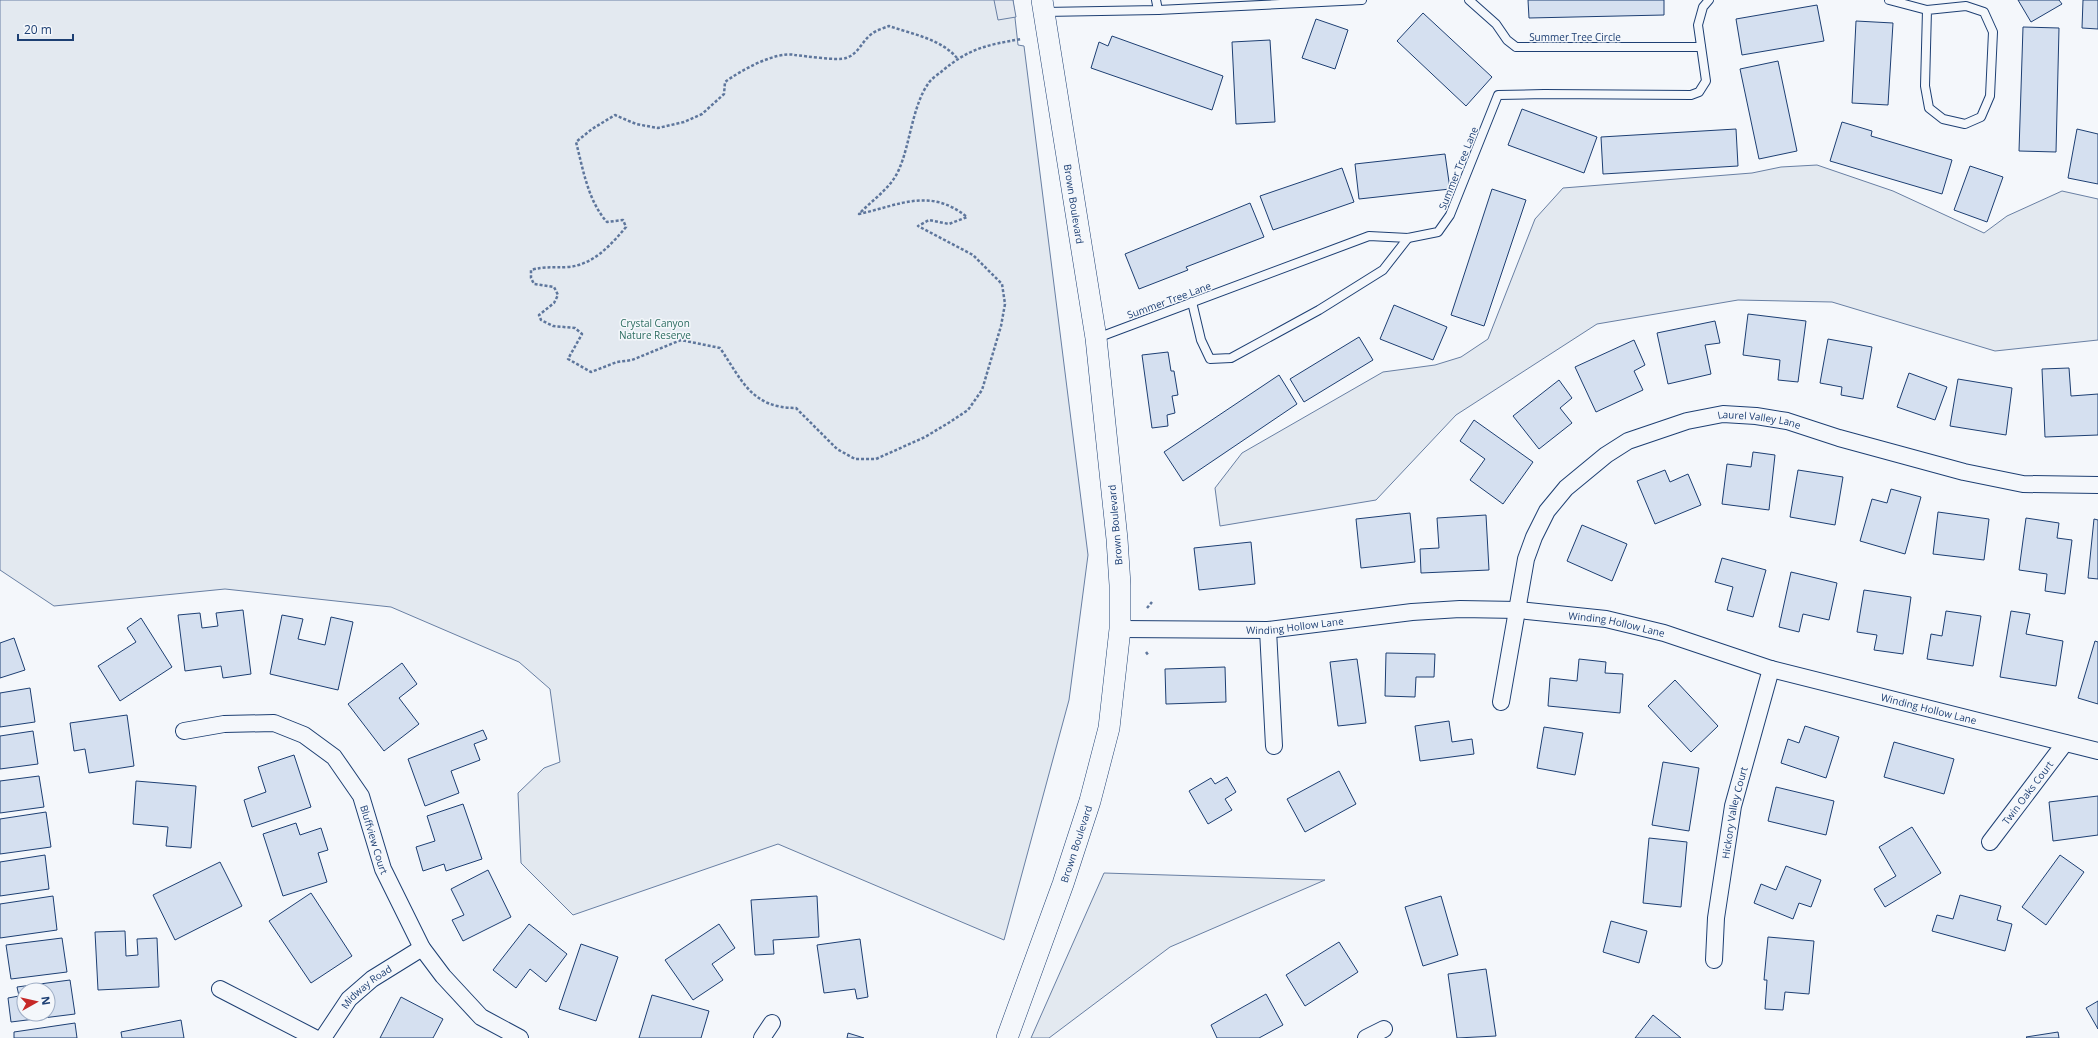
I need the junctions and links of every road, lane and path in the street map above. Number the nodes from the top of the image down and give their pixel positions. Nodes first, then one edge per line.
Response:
1 (1156, 0) edge
2 (1362, 0) edge
3 (1469, 0) edge
4 (1709, 0) edge
5 (1889, 0) edge
6 (1195, 3) edge
7 (1043, 6) edge
8 (1158, 10) junction
9 (1927, 10) junction
10 (1021, 39) dead end
11 (1701, 47) junction
12 (957, 58) junction
13 (1408, 238) junction
14 (1192, 302) junction
15 (1096, 338) junction
16 (2098, 485) edge
17 (1152, 602) dead end
18 (1147, 608) dead end
19 (1518, 610) junction
20 (1120, 629) junction
21 (1268, 630) junction
22 (1146, 652) dead end
23 (1149, 656) dead end
24 (1771, 668) junction
25 (1501, 702) dead end
26 (184, 731) dead end
27 (2065, 743) junction
28 (1274, 746) dead end
29 (2098, 752) edge
30 (1990, 842) dead end
31 (422, 948) junction
32 (1714, 960) dead end
33 (220, 989) dead end
34 (772, 1023) dead end
35 (1384, 1029) dead end
36 (315, 1038) edge
37 (323, 1038) edge
38 (520, 1038) edge
39 (762, 1038) edge
40 (1007, 1038) edge
41 (1366, 1038) edge

1 - 8 lane
2 - 6 lane
3 - 11 lane, Summer Tree Circle
4 - 11 lane, Summer Tree Lane
5 - 9 lane
6 - 8 lane
7 - 8 lane
7 - 15 street, Brown Boulevard
9 - 9 lane
10 - 12 path
11 - 13 lane, Summer Tree Lane
12 - 12 path
13 - 14 lane, Summer Tree Lane
13 - 14 lane
14 - 15 lane, Summer Tree Lane
15 - 20 street, Brown Boulevard
16 - 19 street, Laurel Valley Lane
17 - 18 path
19 - 21 street, Winding Hollow Lane
19 - 24 street, Winding Hollow Lane
19 - 25 street, Laurel Valley Lane
20 - 21 street, Winding Hollow Lane
20 - 40 street, Brown Boulevard
21 - 28 street
22 - 23 path
24 - 27 street, Winding Hollow Lane
24 - 32 street, Hickory Valley Court
26 - 31 street, Bluffview Court
27 - 29 street, Winding Hollow Lane
27 - 30 street, Twin Oaks Court
31 - 37 street, Midway Road
31 - 38 street, Bluffview Court
33 - 36 street
34 - 39 street
35 - 41 street

